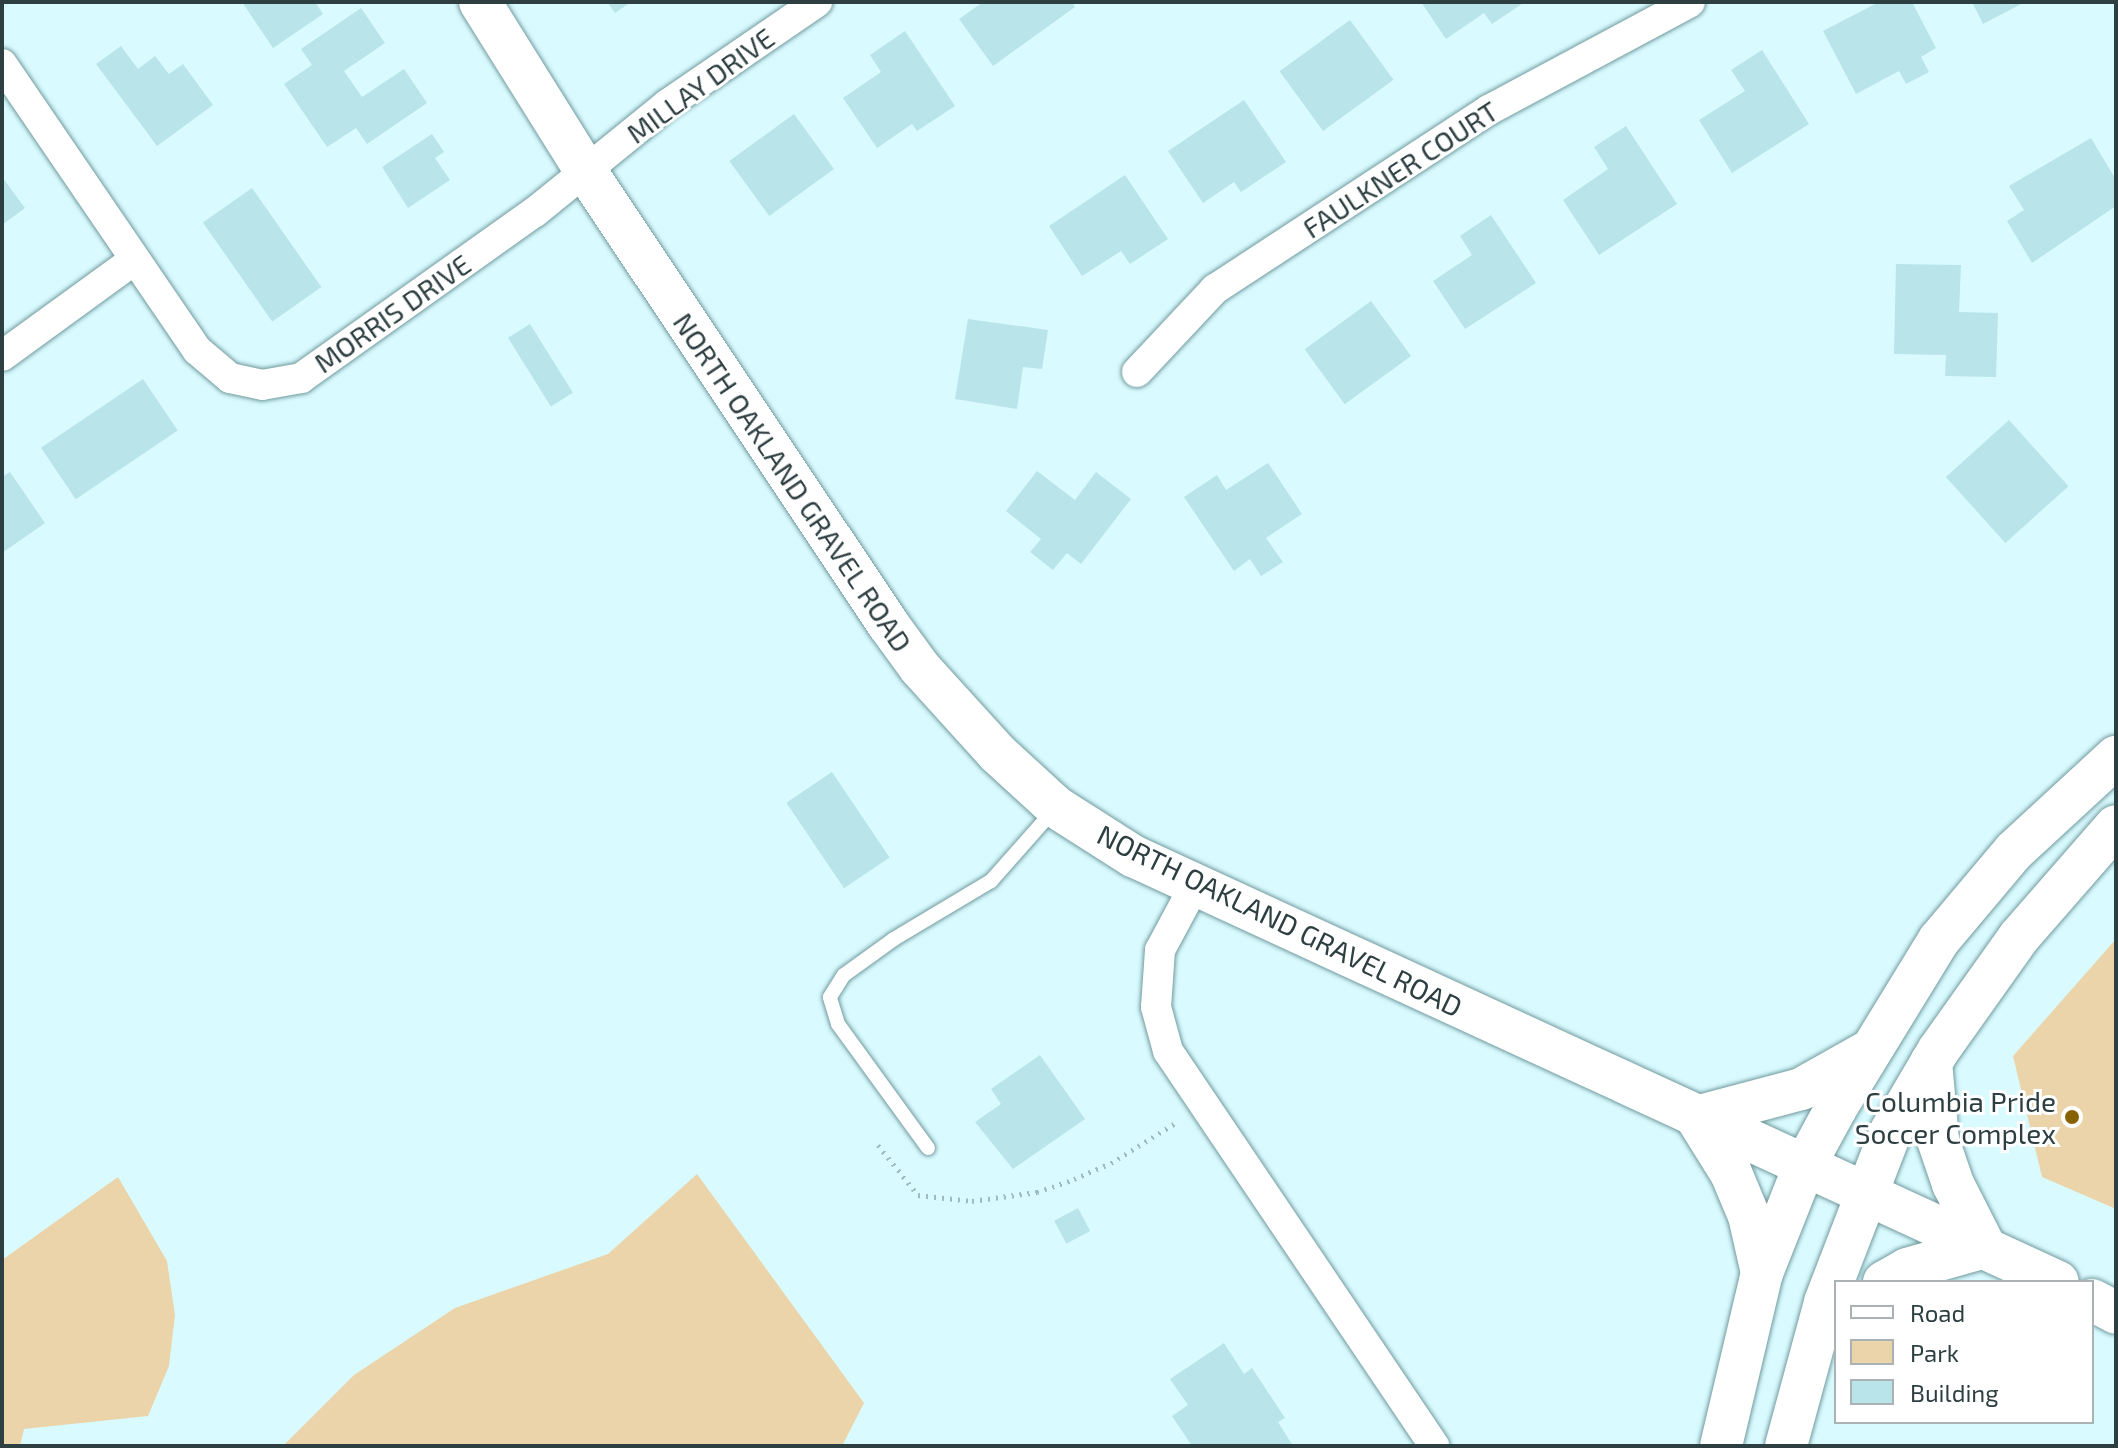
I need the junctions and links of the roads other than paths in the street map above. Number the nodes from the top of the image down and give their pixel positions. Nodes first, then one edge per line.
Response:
1 (480, 2) edge
2 (817, 2) edge
3 (1690, 2) edge
4 (2, 64) edge
5 (585, 170) junction
6 (134, 260) junction
7 (2, 356) edge
8 (1137, 372) dead end
9 (2116, 757) edge
10 (1056, 807) junction
11 (2116, 826) edge
12 (1196, 883) junction
13 (1873, 1048) junction
14 (1931, 1062) junction
15 (1696, 1117) junction
16 (928, 1148) dead end
17 (1804, 1167) junction
18 (1864, 1194) junction
19 (1985, 1247) junction
20 (1762, 1273) junction
21 (1839, 1280) edge
22 (1888, 1280) edge
23 (2054, 1280) edge
24 (1834, 1297) edge
25 (2094, 1301) edge
26 (2116, 1313) edge
27 (1826, 1325) edge
28 (1434, 1446) edge
29 (1721, 1446) edge
30 (1786, 1446) edge

1 - 5 main road, NORTH OAKLAND GRAVEL ROAD
2 - 5 street, MILLAY DRIVE
3 - 8 street, FAULKNER COURT
4 - 6 street, MORRIS DRIVE
5 - 6 street, MORRIS DRIVE
5 - 10 main road, NORTH OAKLAND GRAVEL ROAD
6 - 7 street
9 - 13 main road
10 - 12 main road, NORTH OAKLAND GRAVEL ROAD
10 - 16 lane
11 - 14 main road
12 - 15 main road, NORTH OAKLAND GRAVEL ROAD
12 - 28 street
13 - 15 main road
13 - 17 main road
14 - 18 main road
14 - 19 main road
15 - 17 main road, NORTH OAKLAND GRAVEL ROAD
15 - 20 main road
17 - 18 main road, NORTH OAKLAND GRAVEL ROAD
17 - 20 main road
18 - 19 main road, NORTH OAKLAND GRAVEL ROAD
18 - 21 main road
19 - 22 main road
19 - 23 main road, NORTH OAKLAND GRAVEL ROAD
20 - 29 main road
24 - 27 main road
25 - 26 main road
27 - 30 main road

